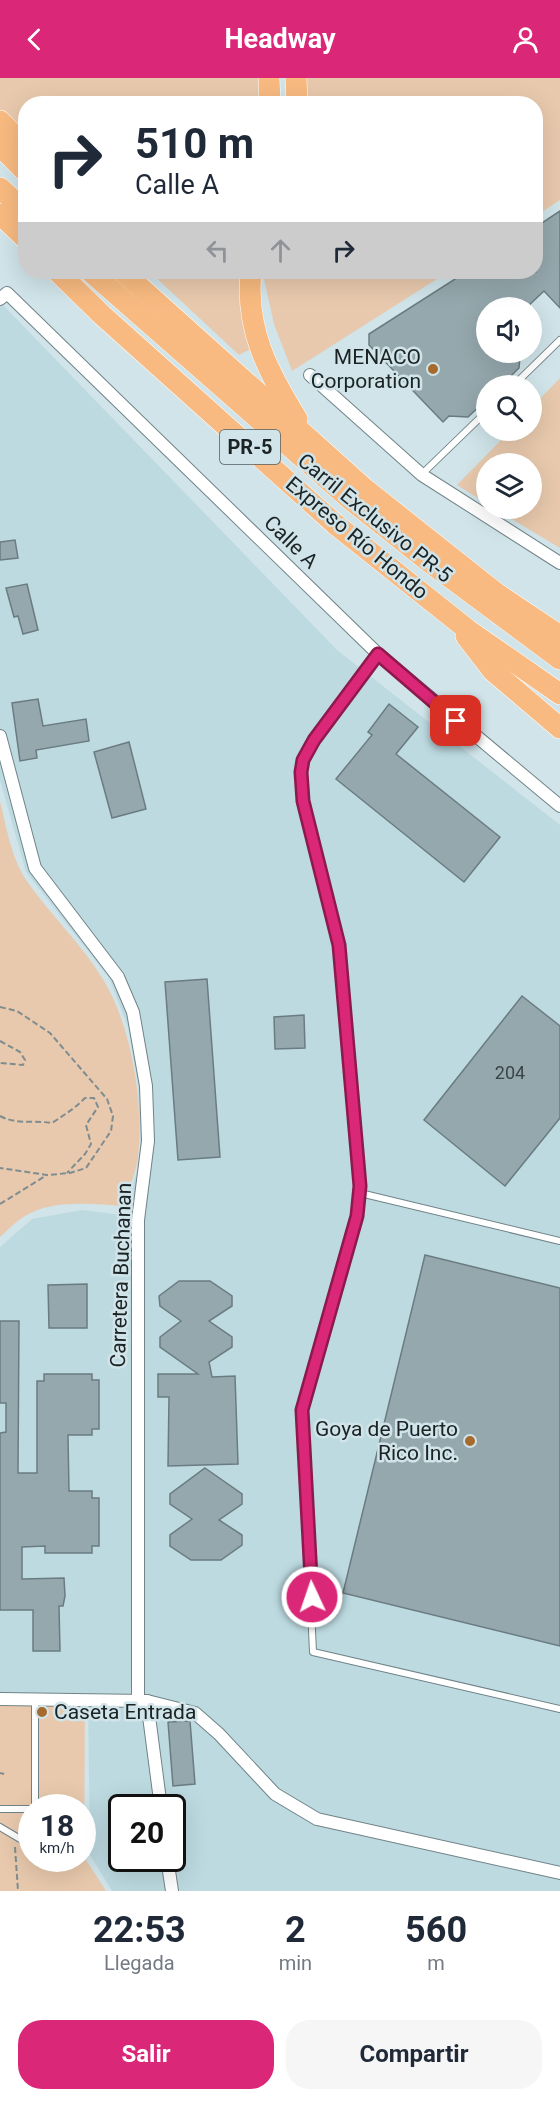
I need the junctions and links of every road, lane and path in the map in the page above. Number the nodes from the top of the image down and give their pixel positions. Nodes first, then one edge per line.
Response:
1 (269, 78) edge
2 (296, 78) edge
3 (270, 96) edge
4 (297, 96) edge
5 (0, 121) edge
6 (18, 139) edge
7 (0, 146) edge
8 (18, 164) edge
9 (0, 188) edge
10 (18, 205) edge
11 (0, 214) edge
12 (18, 231) edge
13 (0, 236) edge
14 (18, 246) edge
15 (65, 279) edge
16 (99, 279) edge
17 (131, 279) edge
18 (251, 279) edge
19 (3, 296) edge
20 (560, 340) edge
21 (310, 375) dead end
22 (524, 375) edge
23 (476, 422) edge
24 (310, 440) junction
25 (422, 475) junction
26 (560, 563) edge
27 (496, 593) junction
28 (449, 614) junction
29 (560, 620) edge
30 (560, 636) edge
31 (378, 654) junction
32 (560, 659) edge
33 (560, 694) edge
34 (560, 728) edge
35 (0, 736) edge
36 (560, 806) edge
37 (0, 1006) edge
38 (0, 1041) edge
39 (0, 1063) edge
40 (0, 1116) edge
41 (0, 1168) edge
42 (64, 1174) junction
43 (47, 1175) junction
44 (360, 1193) junction
45 (0, 1204) edge
46 (560, 1240) edge
47 (0, 1698) edge
48 (35, 1699) junction
49 (142, 1701) junction
50 (560, 1709) edge
51 (33, 1794) edge
52 (159, 1794) edge
53 (18, 1808) edge
54 (0, 1809) edge
55 (0, 1827) edge
56 (13, 1836) junction
57 (18, 1838) edge
58 (169, 1872) edge
59 (560, 1873) edge
60 (18, 1891) edge
61 (172, 1891) edge

1 - 3 highway
2 - 4 highway
5 - 6 highway
7 - 8 highway
9 - 10 highway
11 - 12 highway
13 - 14 highway
15 - 28 highway, Expreso Río Hondo / PR-5
16 - 32 highway, Carril Exclusivo PR-5
17 - 24 highway, Expreso Río Hondo / PR-5
18 - 24 highway
19 - 31 street, Calle A
20 - 22 lane
21 - 25 street
23 - 25 lane
24 - 27 highway, Expreso Río Hondo / PR-5
25 - 26 street
27 - 29 highway
27 - 30 highway, Expreso Río Hondo / PR-5
28 - 33 highway, Expreso Río Hondo / PR-5
28 - 34 highway
31 - 36 street, Calle A
31 - 44 lane
35 - 49 street, Carretera Buchanan
37 - 42 path
38 - 39 path
40 - 42 path
41 - 43 path
42 - 43 path
43 - 45 path
44 - 46 lane
44 - 50 lane
47 - 48 street
48 - 49 street
48 - 51 lane
49 - 52 street, Carretera Buchanan
49 - 59 street
53 - 54 lane
55 - 56 lane
56 - 57 lane
56 - 60 path
58 - 61 street

